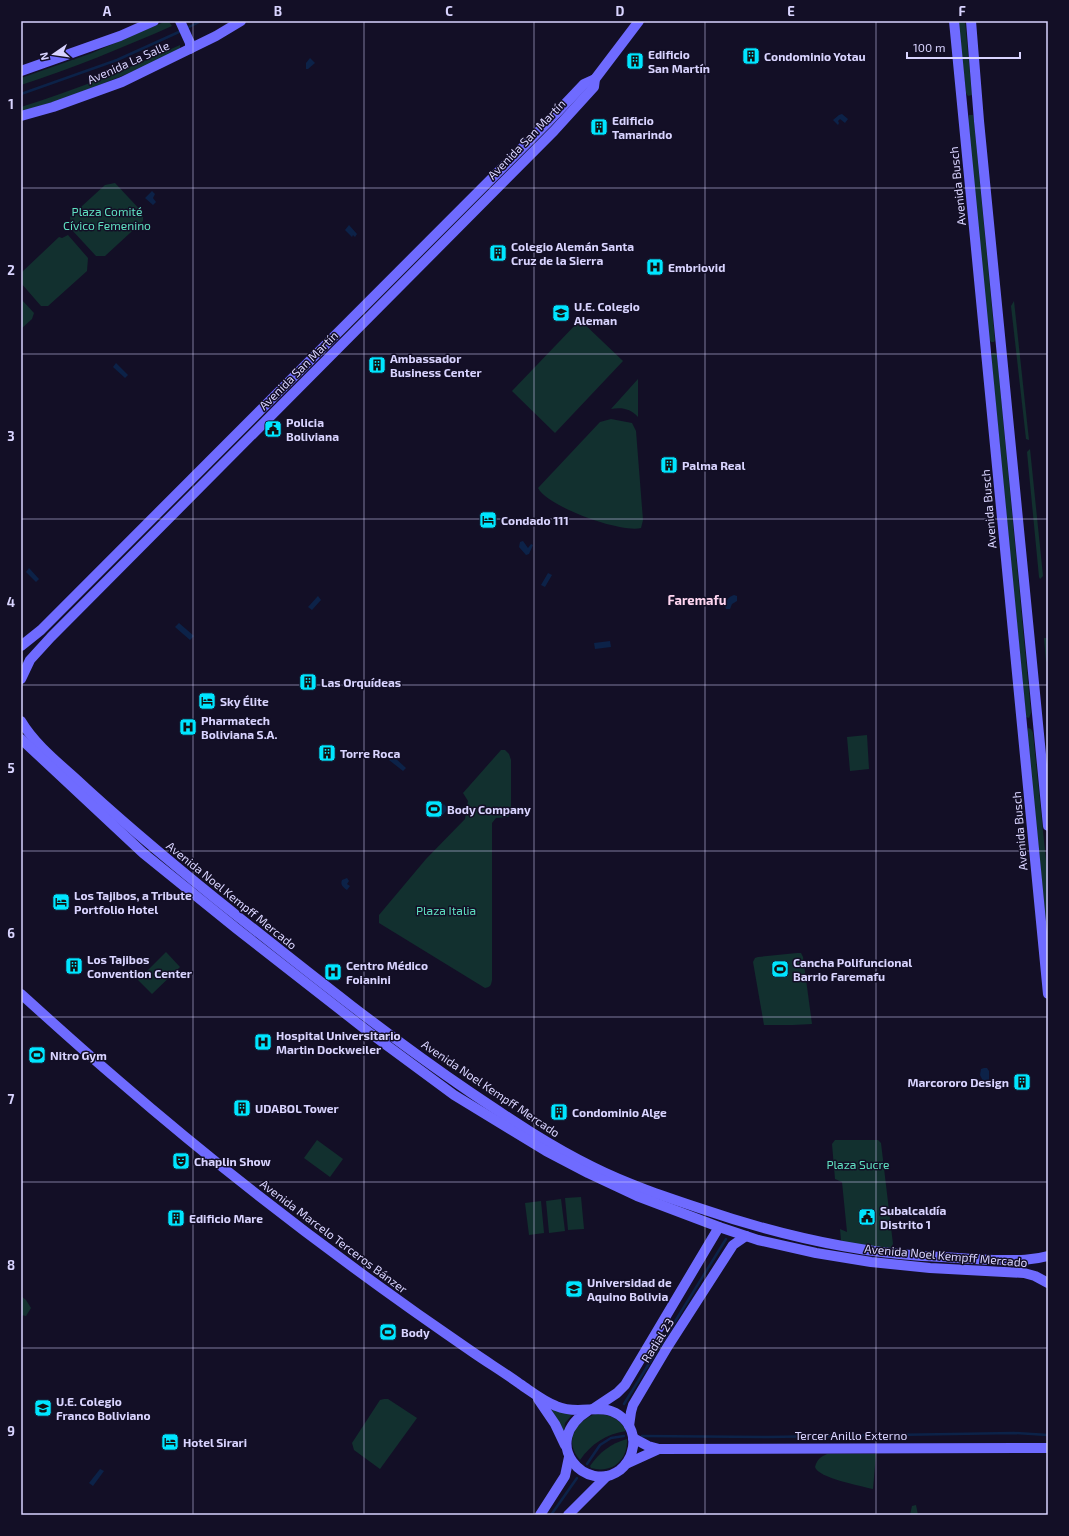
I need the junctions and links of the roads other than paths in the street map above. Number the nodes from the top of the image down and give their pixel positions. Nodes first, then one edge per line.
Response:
1 (154, 21) edge
2 (180, 21) edge
3 (241, 21) edge
4 (639, 21) edge
5 (954, 21) edge
6 (972, 21) edge
7 (191, 44) junction
8 (959, 63) junction
9 (21, 71) edge
10 (595, 79) junction
11 (978, 105) junction
12 (21, 116) edge
13 (1001, 345) junction
14 (986, 347) junction
15 (21, 646) edge
16 (21, 680) edge
17 (21, 721) edge
18 (1039, 724) junction
19 (1022, 726) junction
20 (21, 739) edge
21 (1048, 826) edge
22 (240, 925) junction
23 (272, 957) junction
24 (314, 977) junction
25 (21, 994) edge
26 (1048, 994) edge
27 (350, 1017) junction
28 (394, 1050) junction
29 (446, 1075) junction
30 (454, 1095) junction
31 (497, 1110) junction
32 (637, 1196) junction
33 (708, 1211) junction
34 (719, 1227) junction
35 (769, 1230) junction
36 (746, 1236) junction
37 (758, 1240) junction
38 (840, 1246) junction
39 (1048, 1256) edge
40 (960, 1259) junction
41 (871, 1262) junction
42 (1048, 1283) edge
43 (532, 1393) junction
44 (590, 1410) junction
45 (629, 1426) junction
46 (634, 1438) junction
47 (1046, 1448) edge
48 (659, 1449) junction
49 (568, 1452) junction
50 (626, 1464) junction
51 (607, 1476) junction
52 (540, 1515) edge
53 (568, 1515) edge

1 - 9 main road
2 - 7 main road
3 - 7 main road, Avenida La Salle
4 - 10 main road, Avenida San Martín
5 - 8 main road, Avenida Busch
6 - 11 main road
7 - 12 main road, Avenida La Salle
8 - 11 main road
8 - 14 main road, Avenida Busch
10 - 15 main road, Avenida San Martín
10 - 16 main road, Avenida San Martín
11 - 13 main road
13 - 14 main road
13 - 18 main road
14 - 19 main road, Avenida Busch
17 - 22 main road, Avenida Noel Kempff Mercado
18 - 19 main road
18 - 21 main road
19 - 26 main road, Avenida Busch
20 - 22 main road, Avenida Noel Kempff Mercado
22 - 23 main road, Avenida Noel Kempff Mercado
22 - 24 main road, Avenida Noel Kempff Mercado
23 - 24 main road
23 - 27 main road, Avenida Noel Kempff Mercado
24 - 27 main road
24 - 29 main road, Avenida Noel Kempff Mercado
25 - 43 main road, Avenida Marcelo Terceros Bánzer
27 - 28 main road, Avenida Noel Kempff Mercado
28 - 29 main road
28 - 30 main road, Avenida Noel Kempff Mercado
29 - 31 main road, Avenida Noel Kempff Mercado
30 - 31 main road
30 - 32 main road, Avenida Noel Kempff Mercado
31 - 33 main road, Avenida Noel Kempff Mercado
32 - 33 main road
32 - 34 main road, Avenida Noel Kempff Mercado
33 - 35 main road, Avenida Noel Kempff Mercado
34 - 35 main road
34 - 36 main road, Avenida Noel Kempff Mercado
34 - 44 main road, Radial 23
35 - 38 main road, Avenida Noel Kempff Mercado
36 - 37 main road, Avenida Noel Kempff Mercado
36 - 45 main road, Radial 23
37 - 38 main road
37 - 41 main road, Avenida Noel Kempff Mercado
38 - 40 main road, Avenida Noel Kempff Mercado
39 - 40 main road, Avenida Noel Kempff Mercado
40 - 41 main road
41 - 42 main road, Avenida Noel Kempff Mercado
43 - 44 main road, Avenida Marcelo Terceros Bánzer
43 - 49 main road, Avenida Marcelo Terceros Bánzer
44 - 45 main road
44 - 49 main road
45 - 46 main road
46 - 48 main road, Tercer Anillo Externo
46 - 50 main road
47 - 48 main road, Tercer Anillo Externo
48 - 50 main road, Tercer Anillo Externo
49 - 51 main road
49 - 52 main road
50 - 51 main road
51 - 53 main road

